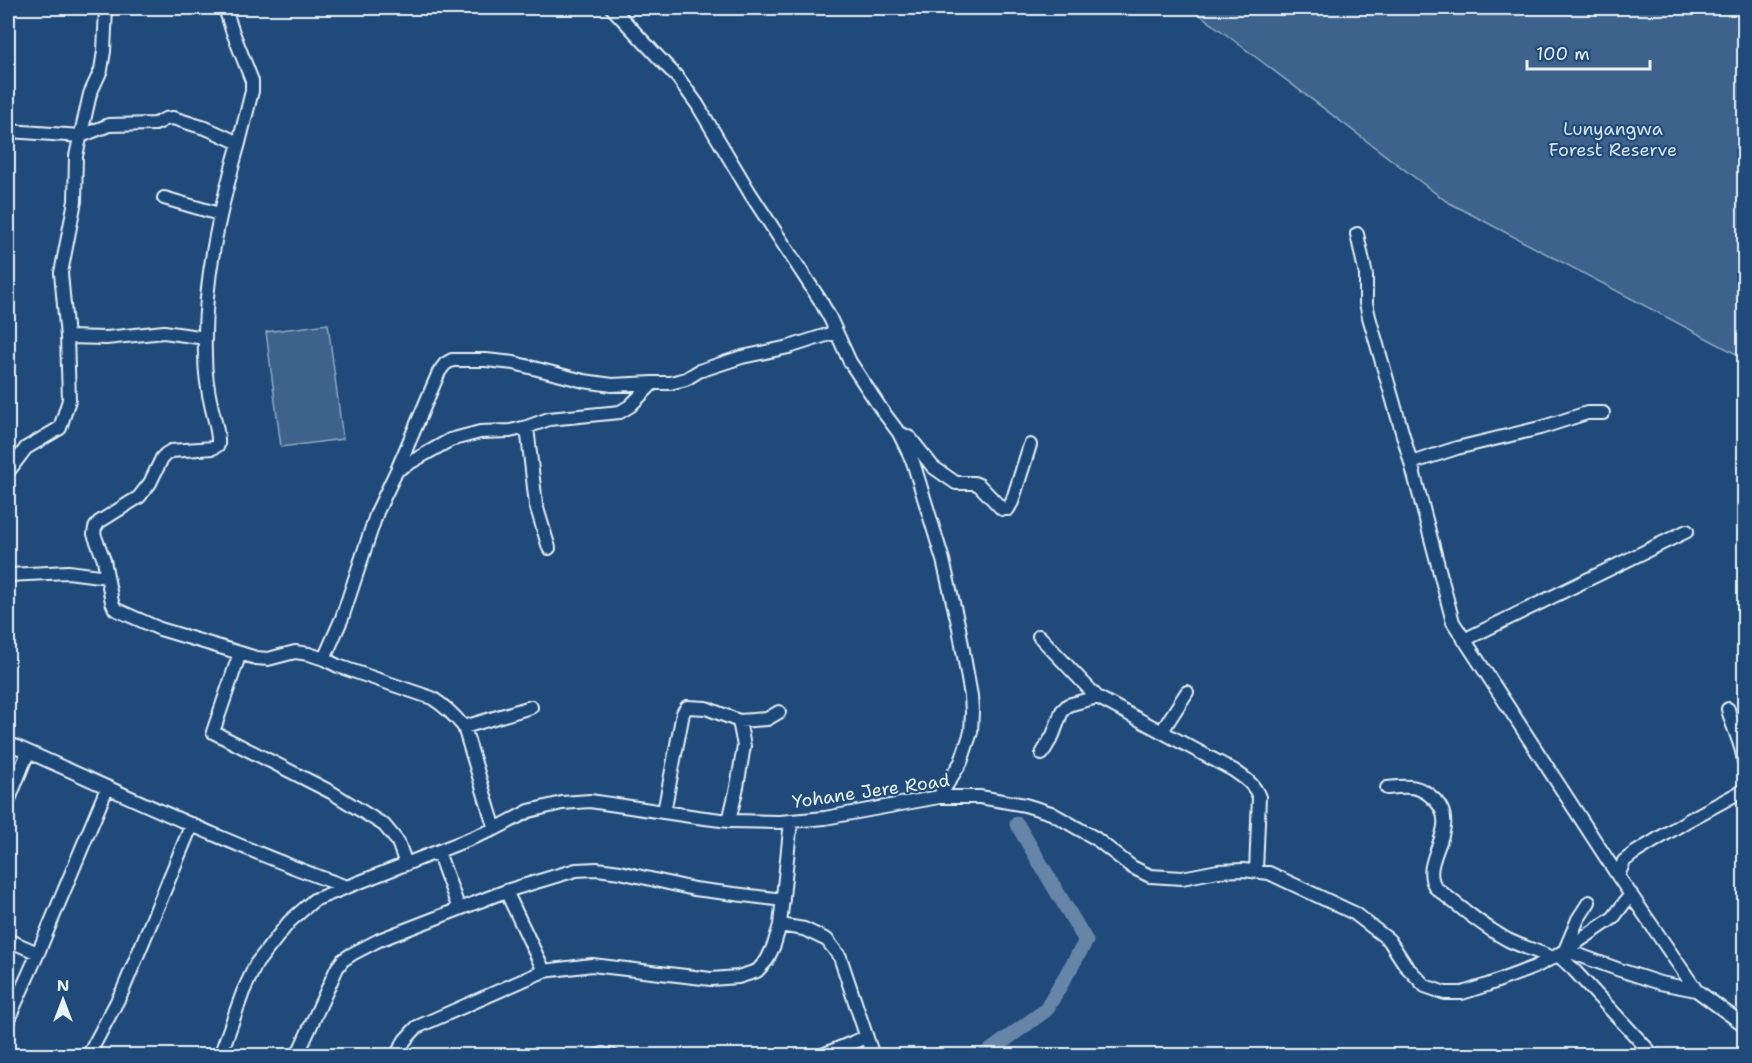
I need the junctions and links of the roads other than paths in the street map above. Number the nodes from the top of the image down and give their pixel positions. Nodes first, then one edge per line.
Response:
1 (106, 8) edge
2 (225, 8) edge
3 (612, 8) edge
4 (8, 133) edge
5 (81, 136) junction
6 (239, 143) junction
7 (164, 198) dead end
8 (219, 214) junction
9 (1357, 234) dead end
10 (836, 332) junction
11 (67, 337) junction
12 (205, 338) junction
13 (653, 383) junction
14 (1603, 413) dead end
15 (527, 427) junction
16 (899, 433) junction
17 (1030, 445) dead end
18 (1410, 463) junction
19 (397, 470) junction
20 (8, 472) edge
21 (1687, 531) dead end
22 (549, 548) dead end
23 (8, 575) edge
24 (107, 577) junction
25 (1039, 636) dead end
26 (1464, 640) junction
27 (240, 653) junction
28 (324, 659) junction
29 (1187, 692) dead end
30 (1097, 697) junction
31 (531, 707) dead end
32 (1728, 709) dead end
33 (779, 712) dead end
34 (739, 721) junction
35 (464, 727) junction
36 (1162, 731) junction
37 (8, 743) edge
38 (28, 752) junction
39 (1042, 754) dead end
40 (1744, 762) edge
41 (106, 788) junction
42 (1387, 788) dead end
43 (1744, 790) edge
44 (939, 797) junction
45 (8, 802) edge
46 (664, 812) junction
47 (729, 821) junction
48 (791, 821) junction
49 (192, 824) junction
50 (495, 829) junction
51 (438, 852) junction
52 (406, 864) junction
53 (1256, 871) junction
54 (1618, 876) junction
55 (347, 887) junction
56 (506, 891) junction
57 (1630, 894) junction
58 (783, 900) junction
59 (1589, 902) dead end
60 (459, 909) junction
61 (780, 925) junction
62 (8, 940) edge
63 (38, 953) junction
64 (1558, 954) junction
65 (544, 971) junction
66 (1696, 990) junction
67 (8, 1020) edge
68 (1744, 1025) edge
69 (866, 1037) junction
70 (88, 1056) edge
71 (220, 1056) edge
72 (297, 1056) edge
73 (396, 1056) edge
74 (598, 1056) edge
75 (614, 1056) edge
76 (820, 1056) edge
77 (873, 1056) edge
78 (1654, 1056) edge

1 - 5 street
2 - 6 street
3 - 10 street
4 - 5 street
5 - 6 street
5 - 11 street
6 - 8 street
7 - 8 street
8 - 12 street
9 - 18 street
10 - 13 street
10 - 16 street
11 - 12 street
11 - 20 street
12 - 24 street
13 - 15 street
13 - 19 street
14 - 18 street
15 - 19 street
15 - 22 street
16 - 17 street
16 - 44 street
18 - 26 street
19 - 28 street
21 - 26 street
23 - 24 street
24 - 27 street
25 - 30 street
26 - 54 street
27 - 28 street
27 - 52 street
28 - 35 street
29 - 36 street
30 - 36 street
30 - 39 street
31 - 35 street
32 - 40 street
33 - 34 street
34 - 46 street
34 - 47 street
35 - 50 street
36 - 53 street
37 - 38 street
38 - 41 street
38 - 45 street
41 - 49 street
41 - 63 street
42 - 64 street
43 - 54 street
44 - 48 street, Yohane Jere Road
44 - 53 street, Yohane Jere Road
46 - 47 street, Yohane Jere Road
46 - 50 street, Yohane Jere Road
47 - 48 street, Yohane Jere Road
48 - 58 street
49 - 55 street
49 - 70 street
50 - 51 street, Yohane Jere Road
51 - 52 street, Yohane Jere Road
51 - 60 street
52 - 55 street, Yohane Jere Road
53 - 64 street, Yohane Jere Road
54 - 57 street
55 - 71 street, Yohane Jere Road
56 - 58 street
56 - 60 street
56 - 65 street
57 - 64 street, Yohane Jere Road
57 - 66 street
58 - 61 street
59 - 64 street
60 - 72 street
61 - 65 street
61 - 69 street
62 - 63 street
63 - 67 street
64 - 66 street
64 - 78 street
65 - 73 street
66 - 68 street
69 - 76 street
69 - 77 street
74 - 75 street

